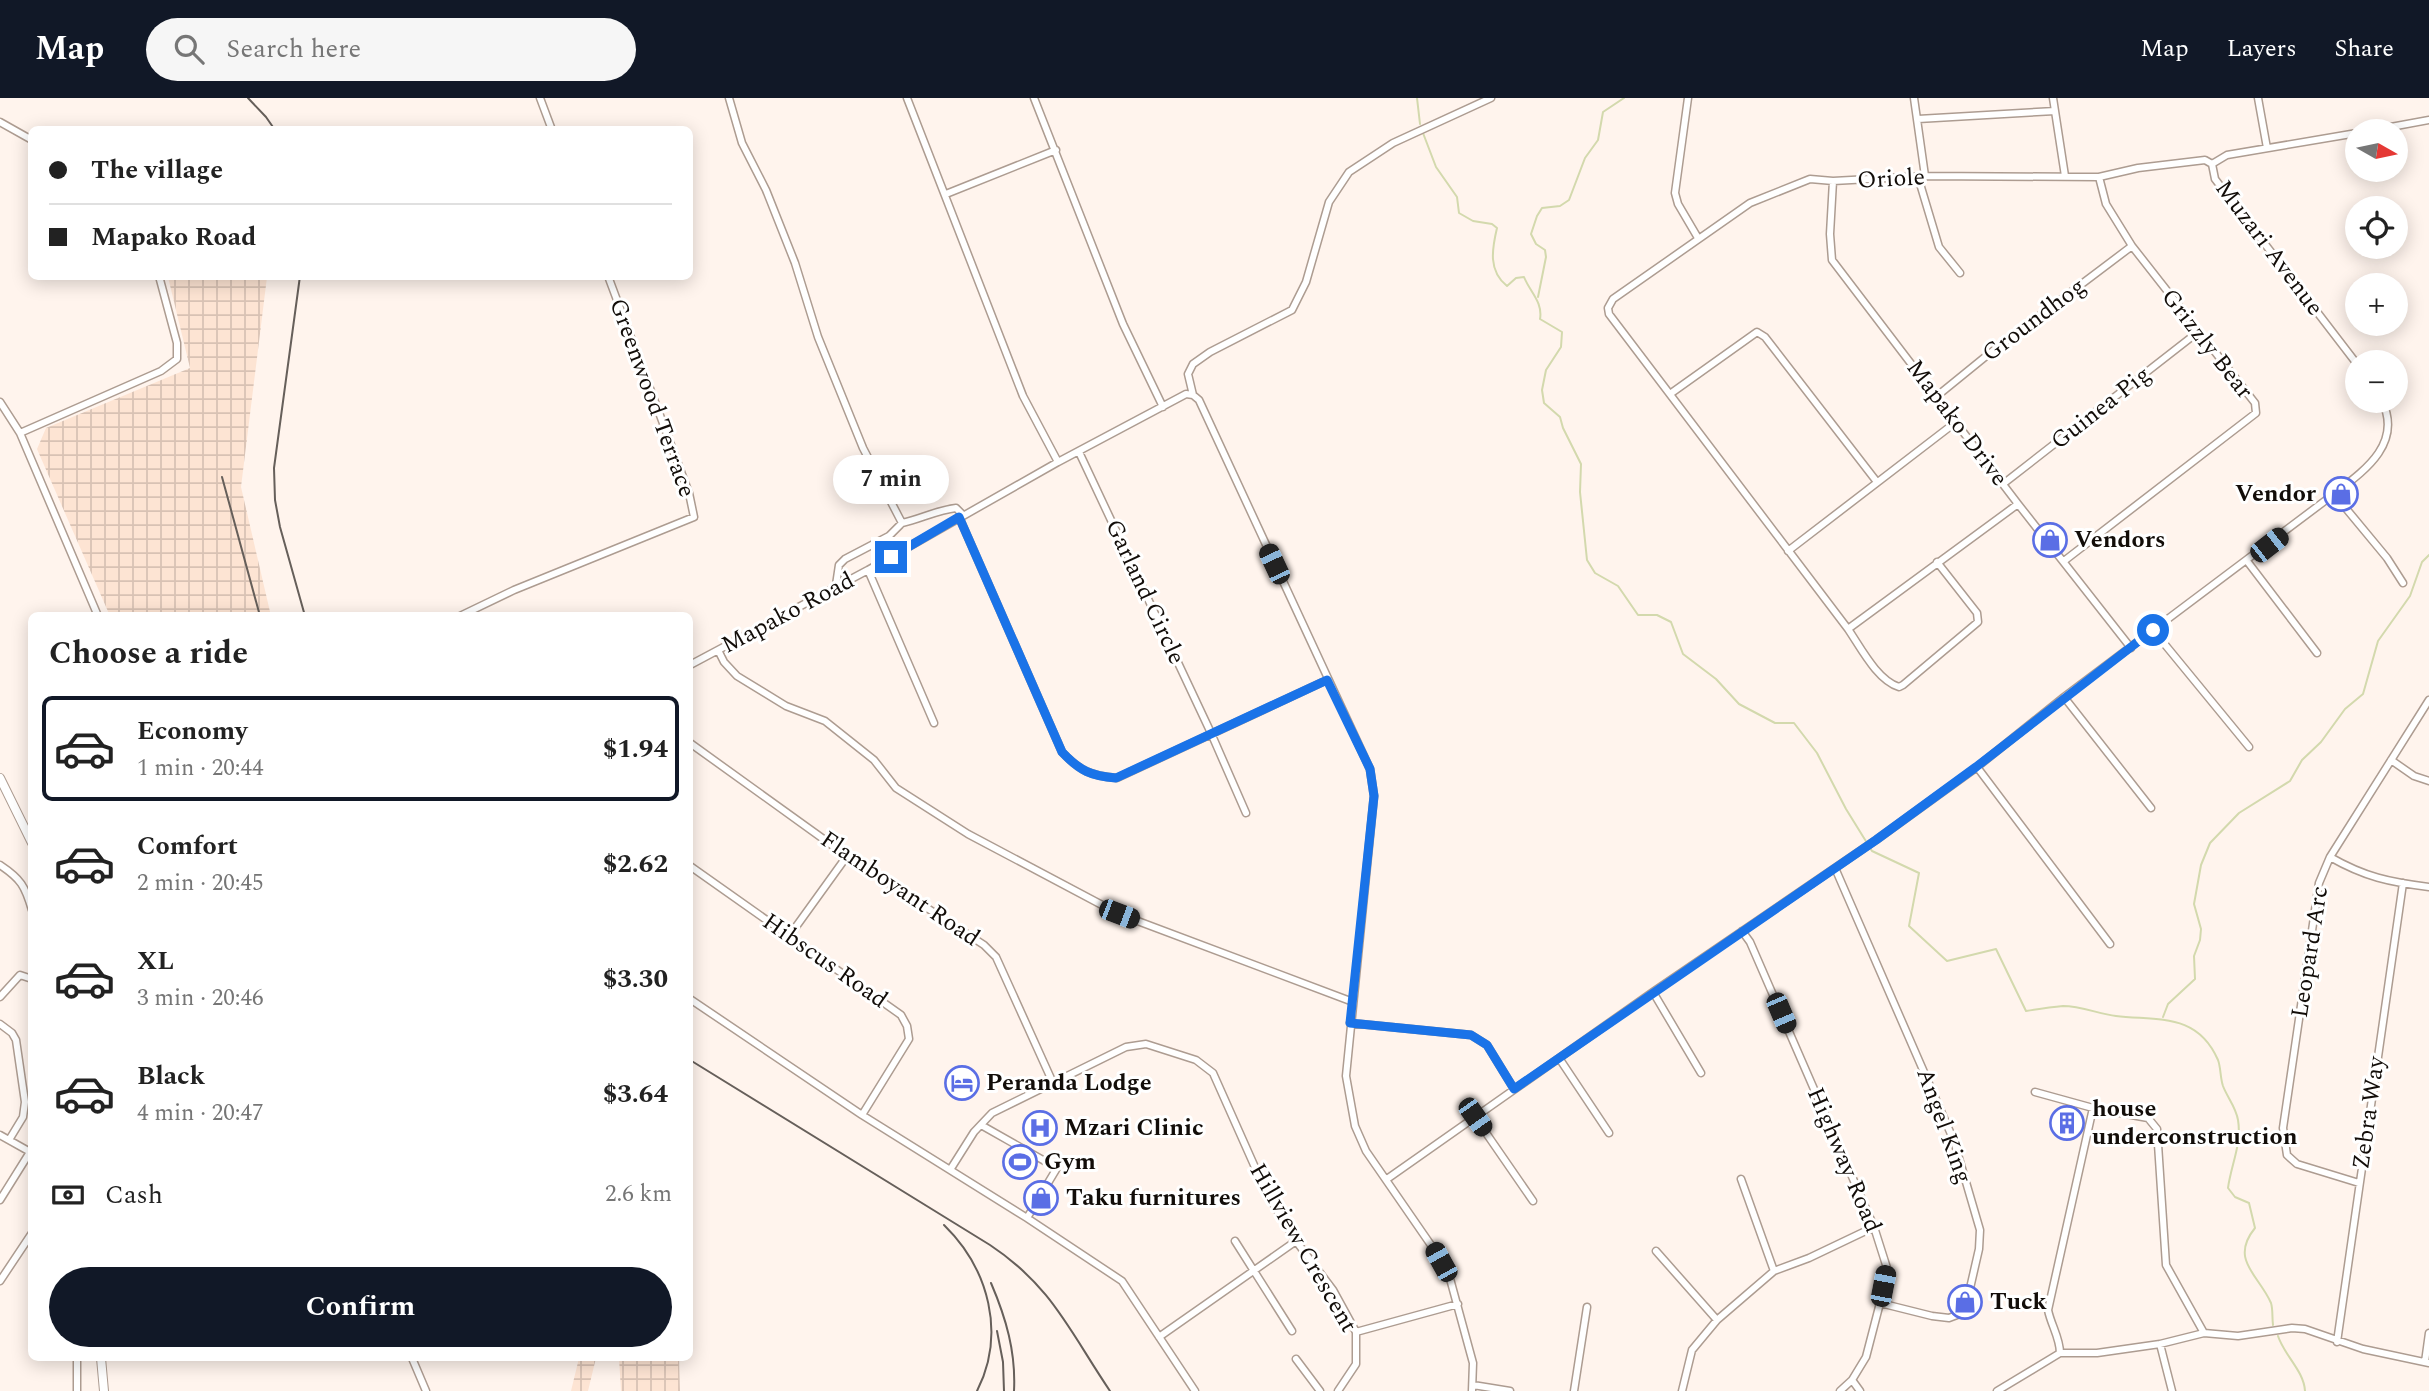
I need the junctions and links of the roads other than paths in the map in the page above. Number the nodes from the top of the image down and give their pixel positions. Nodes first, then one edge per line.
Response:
1 (540, 98) edge
2 (729, 98) edge
3 (907, 98) edge
4 (1034, 98) edge
5 (1491, 98) edge
6 (1688, 98) edge
7 (1914, 98) edge
8 (2053, 98) edge
9 (2258, 98) edge
10 (2055, 111) junction
11 (1918, 119) junction
12 (2429, 120) edge
13 (0, 122) edge
14 (2408, 124) edge
15 (550, 126) edge
16 (2345, 135) edge
17 (28, 139) edge
18 (2267, 148) junction
19 (1056, 150) junction
20 (2212, 164) junction
21 (2065, 176) junction
22 (1921, 177) junction
23 (2099, 177) junction
24 (1833, 181) junction
25 (946, 194) junction
26 (1698, 238) junction
27 (2132, 246) junction
28 (1960, 273) dead end
29 (160, 280) edge
30 (609, 280) edge
31 (2198, 332) junction
32 (2346, 350) edge
33 (1670, 394) junction
34 (1193, 395) junction
35 (1937, 396) junction
36 (0, 402) edge
37 (1163, 407) junction
38 (2387, 413) edge
39 (1956, 422) junction
40 (20, 433) junction
41 (1079, 452) junction
42 (1058, 462) junction
43 (1877, 482) junction
44 (2003, 484) junction
45 (2334, 495) junction
46 (2018, 504) junction
47 (961, 516) junction
48 (902, 523) junction
49 (1788, 551) junction
50 (2064, 561) junction
51 (2247, 561) junction
52 (1937, 562) junction
53 (869, 570) junction
54 (2403, 583) dead end
55 (836, 586) junction
56 (96, 612) edge
57 (468, 612) edge
58 (1849, 629) junction
59 (2153, 630) junction
60 (2131, 648) junction
61 (718, 650) junction
62 (2317, 653) dead end
63 (693, 664) edge
64 (1327, 680) junction
65 (2064, 697) junction
66 (2429, 700) edge
67 (934, 723) dead end
68 (1211, 733) junction
69 (693, 745) edge
70 (2249, 747) dead end
71 (2391, 760) junction
72 (1976, 767) junction
73 (0, 778) edge
74 (2429, 781) edge
75 (2151, 808) dead end
76 (1246, 813) dead end
77 (28, 835) edge
78 (847, 856) junction
79 (2330, 857) junction
80 (0, 865) edge
81 (693, 868) edge
82 (1835, 868) junction
83 (2403, 883) junction
84 (2429, 887) edge
85 (28, 897) edge
86 (1742, 931) junction
87 (790, 935) junction
88 (2110, 944) dead end
89 (28, 978) edge
90 (1653, 992) junction
91 (1, 994) edge
92 (693, 1001) edge
93 (1353, 1002) junction
94 (1350, 1023) junction
95 (0, 1024) edge
96 (1559, 1058) junction
97 (1701, 1073) dead end
98 (1053, 1083) junction
99 (1514, 1089) junction
100 (2035, 1092) dead end
101 (2093, 1108) junction
102 (862, 1115) junction
103 (1475, 1117) junction
104 (981, 1125) junction
105 (1609, 1133) dead end
106 (0, 1135) edge
107 (9, 1140) junction
108 (28, 1151) edge
109 (28, 1158) edge
110 (950, 1170) junction
111 (1387, 1179) junction
112 (1741, 1179) dead end
113 (2359, 1183) junction
114 (0, 1200) edge
115 (1533, 1201) dead end
116 (1027, 1218) junction
117 (1874, 1227) junction
118 (28, 1239) edge
119 (1235, 1241) dead end
120 (1296, 1241) junction
121 (1656, 1251) dead end
122 (1255, 1271) junction
123 (1774, 1271) junction
124 (0, 1281) edge
125 (1880, 1303) junction
126 (1458, 1304) junction
127 (1587, 1307) dead end
128 (1717, 1320) junction
129 (1292, 1331) dead end
130 (1356, 1332) junction
131 (2204, 1333) junction
132 (2429, 1333) edge
133 (1159, 1336) junction
134 (2337, 1342) junction
135 (2160, 1343) junction
136 (2060, 1353) junction
137 (1296, 1359) dead end
138 (76, 1361) edge
139 (101, 1361) edge
140 (413, 1361) edge
141 (2427, 1362) edge
142 (1852, 1380) junction
143 (1472, 1388) edge
144 (77, 1391) edge
145 (104, 1391) edge
146 (426, 1391) edge
147 (1195, 1391) edge
148 (1320, 1391) edge
149 (1338, 1391) edge
150 (1510, 1391) edge
151 (1574, 1391) edge
152 (1682, 1391) edge
153 (1840, 1391) edge
154 (1860, 1391) edge
155 (1997, 1391) edge
156 (2172, 1391) edge

1 - 15 street
2 - 48 street
3 - 25 street
4 - 19 street
5 - 34 street
6 - 26 street
7 - 11 street
8 - 10 street
9 - 18 street
10 - 11 street
10 - 21 street
11 - 22 street
12 - 14 street
13 - 17 street
16 - 18 street
18 - 20 street
19 - 25 street
19 - 37 street
20 - 23 street, Oriole
20 - 32 street, Muzari Avenue
21 - 22 street, Oriole
21 - 23 street, Oriole
22 - 24 street, Oriole
22 - 28 street
23 - 27 street, Grizzly Bear
24 - 26 street, Oriole
24 - 35 street, Mapako Drive
25 - 42 street
26 - 33 street, Oriole
27 - 31 street, Grizzly Bear
27 - 35 street, Groundhog
29 - 40 street
30 - 57 street, Greenwood Terrace
31 - 44 street, Guinea Pig
31 - 50 street, Grizzly Bear
33 - 43 street
33 - 49 street
34 - 37 street, Mapako Road
34 - 64 street
35 - 39 street, Mapako Drive
36 - 40 street
37 - 41 street, Mapako Road
38 - 45 street
39 - 43 street
39 - 44 street, Mapako Drive
40 - 56 street
41 - 42 street, Mapako Road
41 - 68 street, Garland Circle
42 - 47 street, Mapako Road
43 - 49 street
44 - 46 street, Mapako Drive
45 - 51 street
45 - 54 street
46 - 50 street, Mapako Drive
46 - 52 street
47 - 48 street
47 - 53 street, Mapako Road
47 - 68 street
48 - 55 street
49 - 58 street
50 - 60 street, Mapako Drive
51 - 59 street
51 - 62 street
52 - 58 street
52 - 58 street
53 - 55 street, Mapako Road
53 - 67 street
55 - 61 street, Mapako Road
59 - 60 street
59 - 70 street
60 - 65 street
61 - 63 street, Mapako Road
61 - 93 street
64 - 68 street
64 - 93 street
65 - 72 street
65 - 75 street
66 - 71 street, Leopard Arc
68 - 76 street, Garland Circle
69 - 78 street, Flamboyant Road
71 - 74 street
71 - 79 street, Leopard Arc
72 - 82 street
72 - 88 street
73 - 77 main road
78 - 87 street
78 - 98 street, Flamboyant Road
79 - 83 street
79 - 113 street, Leopard Arc
80 - 85 street
81 - 87 street, Hibscus Road
82 - 86 street
82 - 125 street, Angel King
83 - 84 street
83 - 113 street, Zebra Way
86 - 90 street
86 - 117 street, Highway Road
87 - 102 street, Hibscus Road
89 - 91 street
90 - 96 street
90 - 97 street
92 - 102 street
93 - 94 street
94 - 99 street
94 - 111 street
95 - 107 street
96 - 99 street
96 - 105 street
98 - 104 street, Hillview Crescent
98 - 120 street, Hillview Crescent
99 - 103 street
100 - 101 street
101 - 131 street
101 - 136 street
102 - 110 street
103 - 111 street
103 - 115 street
104 - 110 street, Hillview Crescent
104 - 116 street
106 - 107 street
107 - 108 street
109 - 114 street
110 - 116 street
111 - 126 street
112 - 123 street
113 - 134 street, Zebra Way
116 - 133 street
117 - 123 street
117 - 125 street, Highway Road
118 - 124 street
119 - 122 street
120 - 122 street
120 - 130 street, Hillview Crescent
121 - 128 street
122 - 129 street
122 - 133 street
123 - 128 street
125 - 142 street, Highway Road
126 - 130 street
126 - 143 street
127 - 151 street
128 - 152 street
130 - 149 street, Hillview Crescent
131 - 134 street
131 - 135 street
132 - 141 street
133 - 147 street
134 - 141 street
135 - 136 street
135 - 156 street
136 - 155 street
137 - 148 street
138 - 144 street
139 - 145 main road
140 - 146 street
142 - 153 street, Highway Road
142 - 154 street
143 - 150 street

